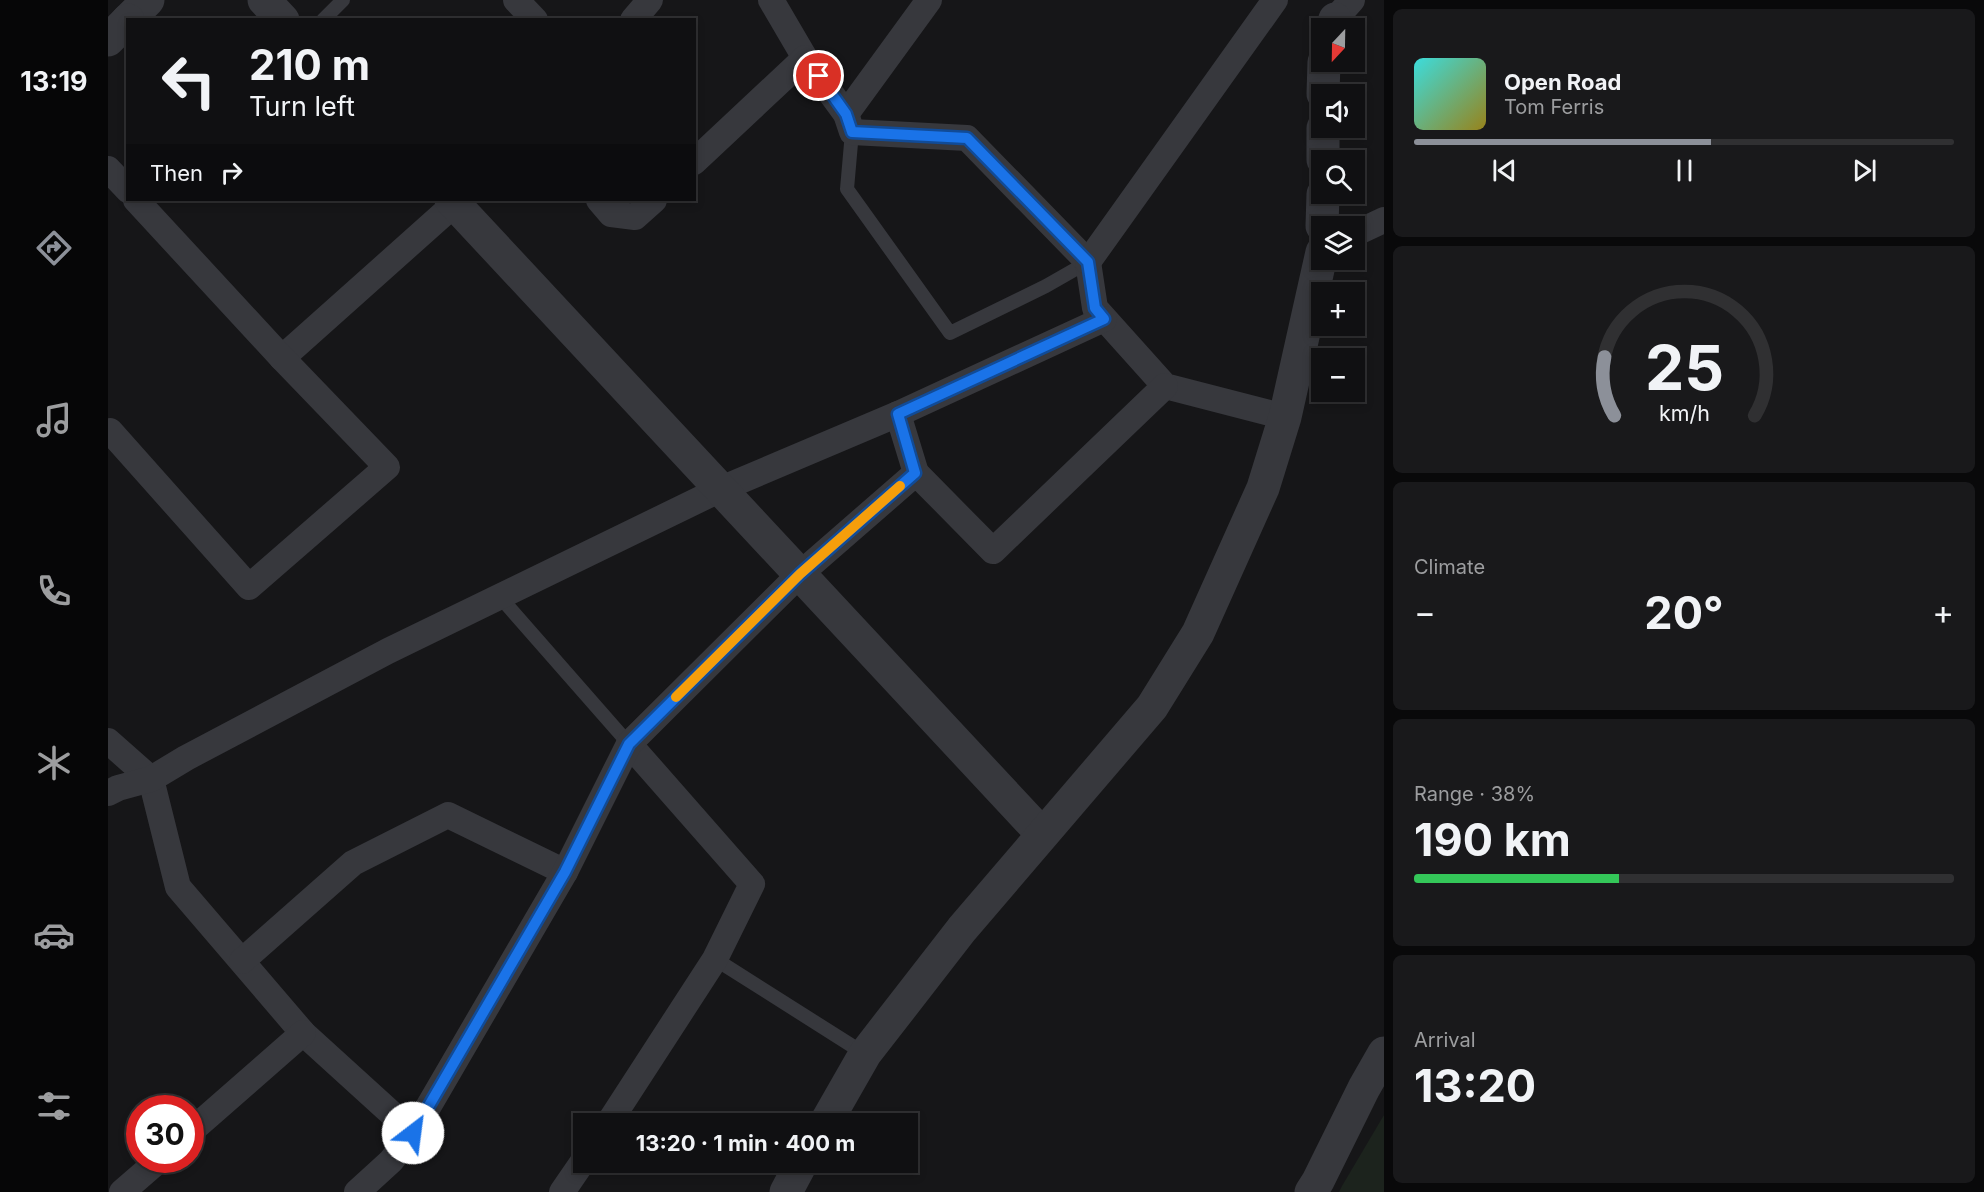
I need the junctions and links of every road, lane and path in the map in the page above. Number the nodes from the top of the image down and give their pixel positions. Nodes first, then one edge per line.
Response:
1 (148, 0) edge
2 (264, 0) edge
3 (343, 0) edge
4 (516, 0) edge
5 (650, 0) edge
6 (771, 0) edge
7 (929, 0) edge
8 (1275, 0) edge
9 (130, 18) edge
10 (281, 18) edge
11 (324, 18) edge
12 (533, 18) edge
13 (635, 18) edge
14 (126, 22) edge
15 (108, 40) edge
16 (805, 58) junction
17 (849, 123) junction
18 (696, 160) edge
19 (108, 169) edge
20 (126, 188) edge
21 (137, 201) edge
22 (455, 201) edge
23 (600, 201) edge
24 (653, 201) edge
25 (1384, 220) edge
26 (1365, 229) edge
27 (1088, 262) junction
28 (1318, 270) edge
29 (1104, 319) junction
30 (282, 358) junction
31 (1165, 386) junction
32 (898, 414) junction
33 (1285, 417) junction
34 (108, 433) edge
35 (915, 473) junction
36 (721, 489) junction
37 (800, 574) junction
38 (500, 597) junction
39 (108, 741) edge
40 (629, 744) junction
41 (151, 779) junction
42 (108, 793) edge
43 (1042, 834) junction
44 (565, 872) junction
45 (716, 959) junction
46 (242, 961) junction
47 (303, 1034) junction
48 (1384, 1053) edge
49 (865, 1054) junction
50 (615, 1113) edge
51 (831, 1113) edge
52 (204, 1120) edge
53 (413, 1133) junction
54 (144, 1173) edge
55 (575, 1173) edge
56 (796, 1173) edge
57 (122, 1192) edge
58 (357, 1192) edge
59 (562, 1192) edge
60 (786, 1192) edge
61 (1311, 1192) edge

1 - 9 street
2 - 10 street
3 - 11 lane
4 - 12 street
5 - 13 street
6 - 16 street
7 - 17 street
8 - 27 street
14 - 15 street
16 - 17 street
16 - 18 street
17 - 27 street
17 - 27 lane
19 - 20 street
21 - 30 street
22 - 30 street
22 - 36 street
23 - 24 street
25 - 26 street
27 - 29 street
28 - 33 street
29 - 31 street
29 - 32 street
30 - 34 street
31 - 33 street
31 - 35 street
32 - 35 street
32 - 36 street
33 - 43 street
35 - 37 street
36 - 37 street
36 - 38 street
37 - 40 street
37 - 43 street
38 - 40 lane
38 - 41 street
39 - 41 street
40 - 44 street
40 - 45 street
41 - 42 street
41 - 46 street
43 - 49 street
44 - 46 street
44 - 53 street
45 - 49 lane
45 - 50 street
46 - 47 street
47 - 52 street
47 - 53 street
48 - 61 street
49 - 51 street
53 - 58 street
54 - 57 street
55 - 59 street
56 - 60 street

